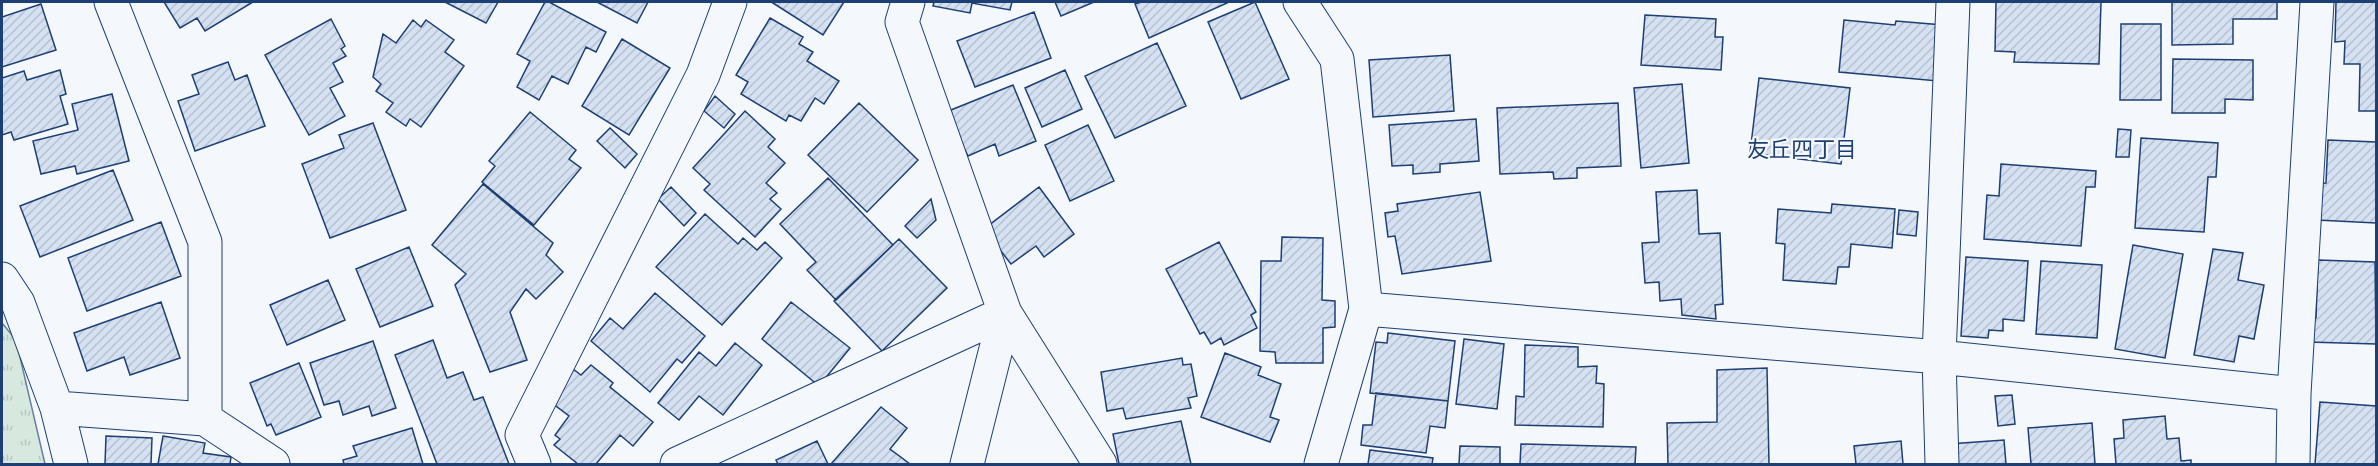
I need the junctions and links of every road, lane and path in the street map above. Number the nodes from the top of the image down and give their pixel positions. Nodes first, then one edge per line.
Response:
1 (111, 2) edge
2 (730, 2) edge
3 (908, 2) edge
4 (1300, 2) edge
5 (1953, 2) edge
6 (2317, 2) edge
7 (2, 279) edge
8 (1366, 309) junction
9 (1005, 313) junction
10 (1939, 357) junction
11 (2294, 394) junction
12 (57, 408) junction
13 (205, 419) junction
14 (71, 465) edge
15 (273, 465) edge
16 (534, 465) edge
17 (677, 465) edge
18 (967, 465) edge
19 (1100, 465) edge
20 (1321, 465) edge
21 (1942, 465) edge
22 (2293, 465) edge

1 - 13 street
2 - 16 street
3 - 9 street
4 - 8 street
5 - 10 street
6 - 11 street
7 - 12 street
8 - 10 street
8 - 20 street
9 - 17 street
9 - 18 street
9 - 19 street
10 - 11 street
10 - 21 street
11 - 22 street
12 - 13 street
12 - 14 street
13 - 15 street

